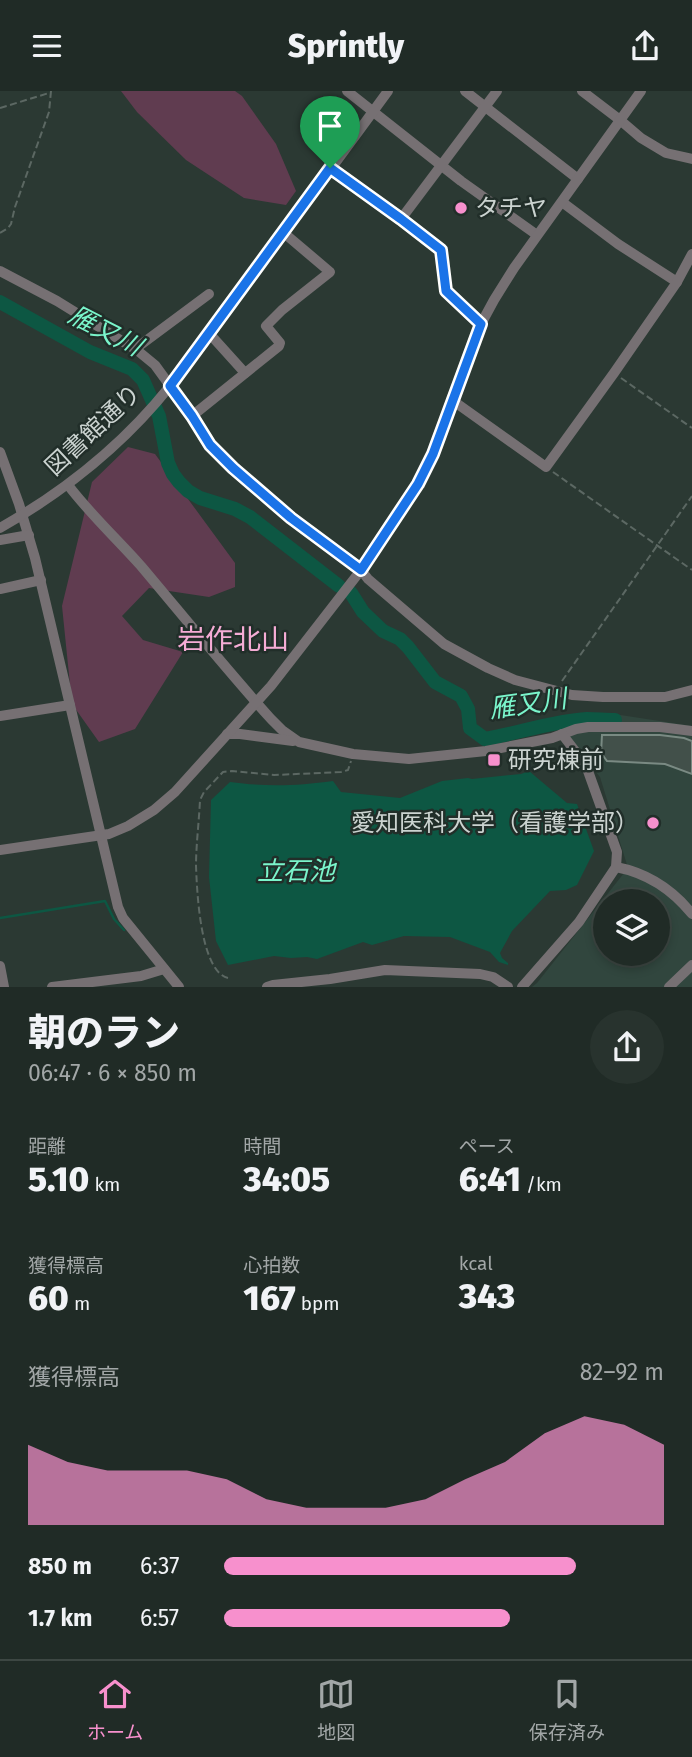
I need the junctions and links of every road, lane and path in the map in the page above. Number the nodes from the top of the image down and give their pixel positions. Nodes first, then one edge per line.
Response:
1 (346, 91) edge
2 (388, 91) edge
3 (465, 91) edge
4 (497, 91) edge
5 (582, 91) edge
6 (641, 91) edge
7 (50, 92) edge
8 (486, 106) junction
9 (0, 108) edge
10 (373, 111) junction
11 (621, 120) junction
12 (692, 159) edge
13 (441, 165) junction
14 (330, 168) junction
15 (578, 179) junction
16 (562, 202) junction
17 (401, 219) junction
18 (0, 233) edge
19 (284, 233) junction
20 (537, 236) junction
21 (692, 254) edge
22 (0, 271) edge
23 (677, 282) junction
24 (209, 294) dead end
25 (481, 324) junction
26 (208, 332) junction
27 (135, 349) junction
28 (245, 373) junction
29 (614, 373) junction
30 (170, 386) junction
31 (452, 400) junction
32 (192, 416) junction
33 (692, 428) edge
34 (0, 452) edge
35 (546, 467) junction
36 (68, 485) junction
37 (692, 496) edge
38 (23, 515) junction
39 (0, 528) edge
40 (29, 535) junction
41 (0, 540) edge
42 (657, 544) junction
43 (361, 570) junction
44 (692, 570) edge
45 (41, 580) junction
46 (1, 585) edge
47 (559, 687) junction
48 (692, 689) edge
49 (256, 703) junction
50 (70, 705) junction
51 (0, 716) edge
52 (692, 731) edge
53 (228, 734) junction
54 (562, 734) junction
55 (299, 742) junction
56 (353, 754) junction
57 (101, 836) junction
58 (0, 850) edge
59 (616, 867) junction
60 (692, 914) edge
61 (0, 965) edge
62 (692, 965) edge
63 (164, 969) junction
64 (228, 978) dead end
65 (141, 981) edge
66 (5, 987) edge
67 (52, 987) edge
68 (179, 987) edge
69 (267, 987) edge
70 (508, 987) edge
71 (522, 987) edge
72 (669, 987) edge

1 - 10 street
2 - 10 street, 図書館通り
3 - 8 street
4 - 8 street
5 - 11 street
6 - 11 street
7 - 9 path
7 - 18 path
8 - 13 street
8 - 15 street
10 - 13 street
10 - 14 street, 図書館通り
11 - 12 street
11 - 15 street
13 - 17 street
13 - 20 street
14 - 17 street
14 - 19 street, 図書館通り
15 - 16 street
16 - 20 street
16 - 23 street
17 - 25 street
19 - 26 street, 図書館通り
19 - 28 street
20 - 25 street
21 - 23 street
22 - 27 street
23 - 29 street
24 - 27 street
25 - 31 street
26 - 28 street
26 - 30 street, 図書館通り
27 - 30 street
28 - 32 street
29 - 33 path
29 - 35 street
30 - 32 street
30 - 36 street, 図書館通り
31 - 35 street
31 - 43 street
32 - 43 street
34 - 38 street
35 - 42 path
36 - 38 street, 図書館通り
36 - 49 street
37 - 42 path
38 - 39 street, 図書館通り
38 - 40 street
40 - 41 street
40 - 45 street
42 - 44 path
42 - 47 path
43 - 47 street
43 - 49 street
45 - 46 street
45 - 50 street
47 - 48 street
49 - 53 street
49 - 55 street
50 - 51 street
50 - 57 street
52 - 54 street
53 - 55 street
53 - 57 street
54 - 56 street
54 - 59 street
55 - 56 street
56 - 64 path
57 - 58 street
57 - 63 street
59 - 60 street
59 - 71 street
61 - 66 street
62 - 72 street
63 - 65 street
63 - 68 street
65 - 67 street
69 - 70 street

